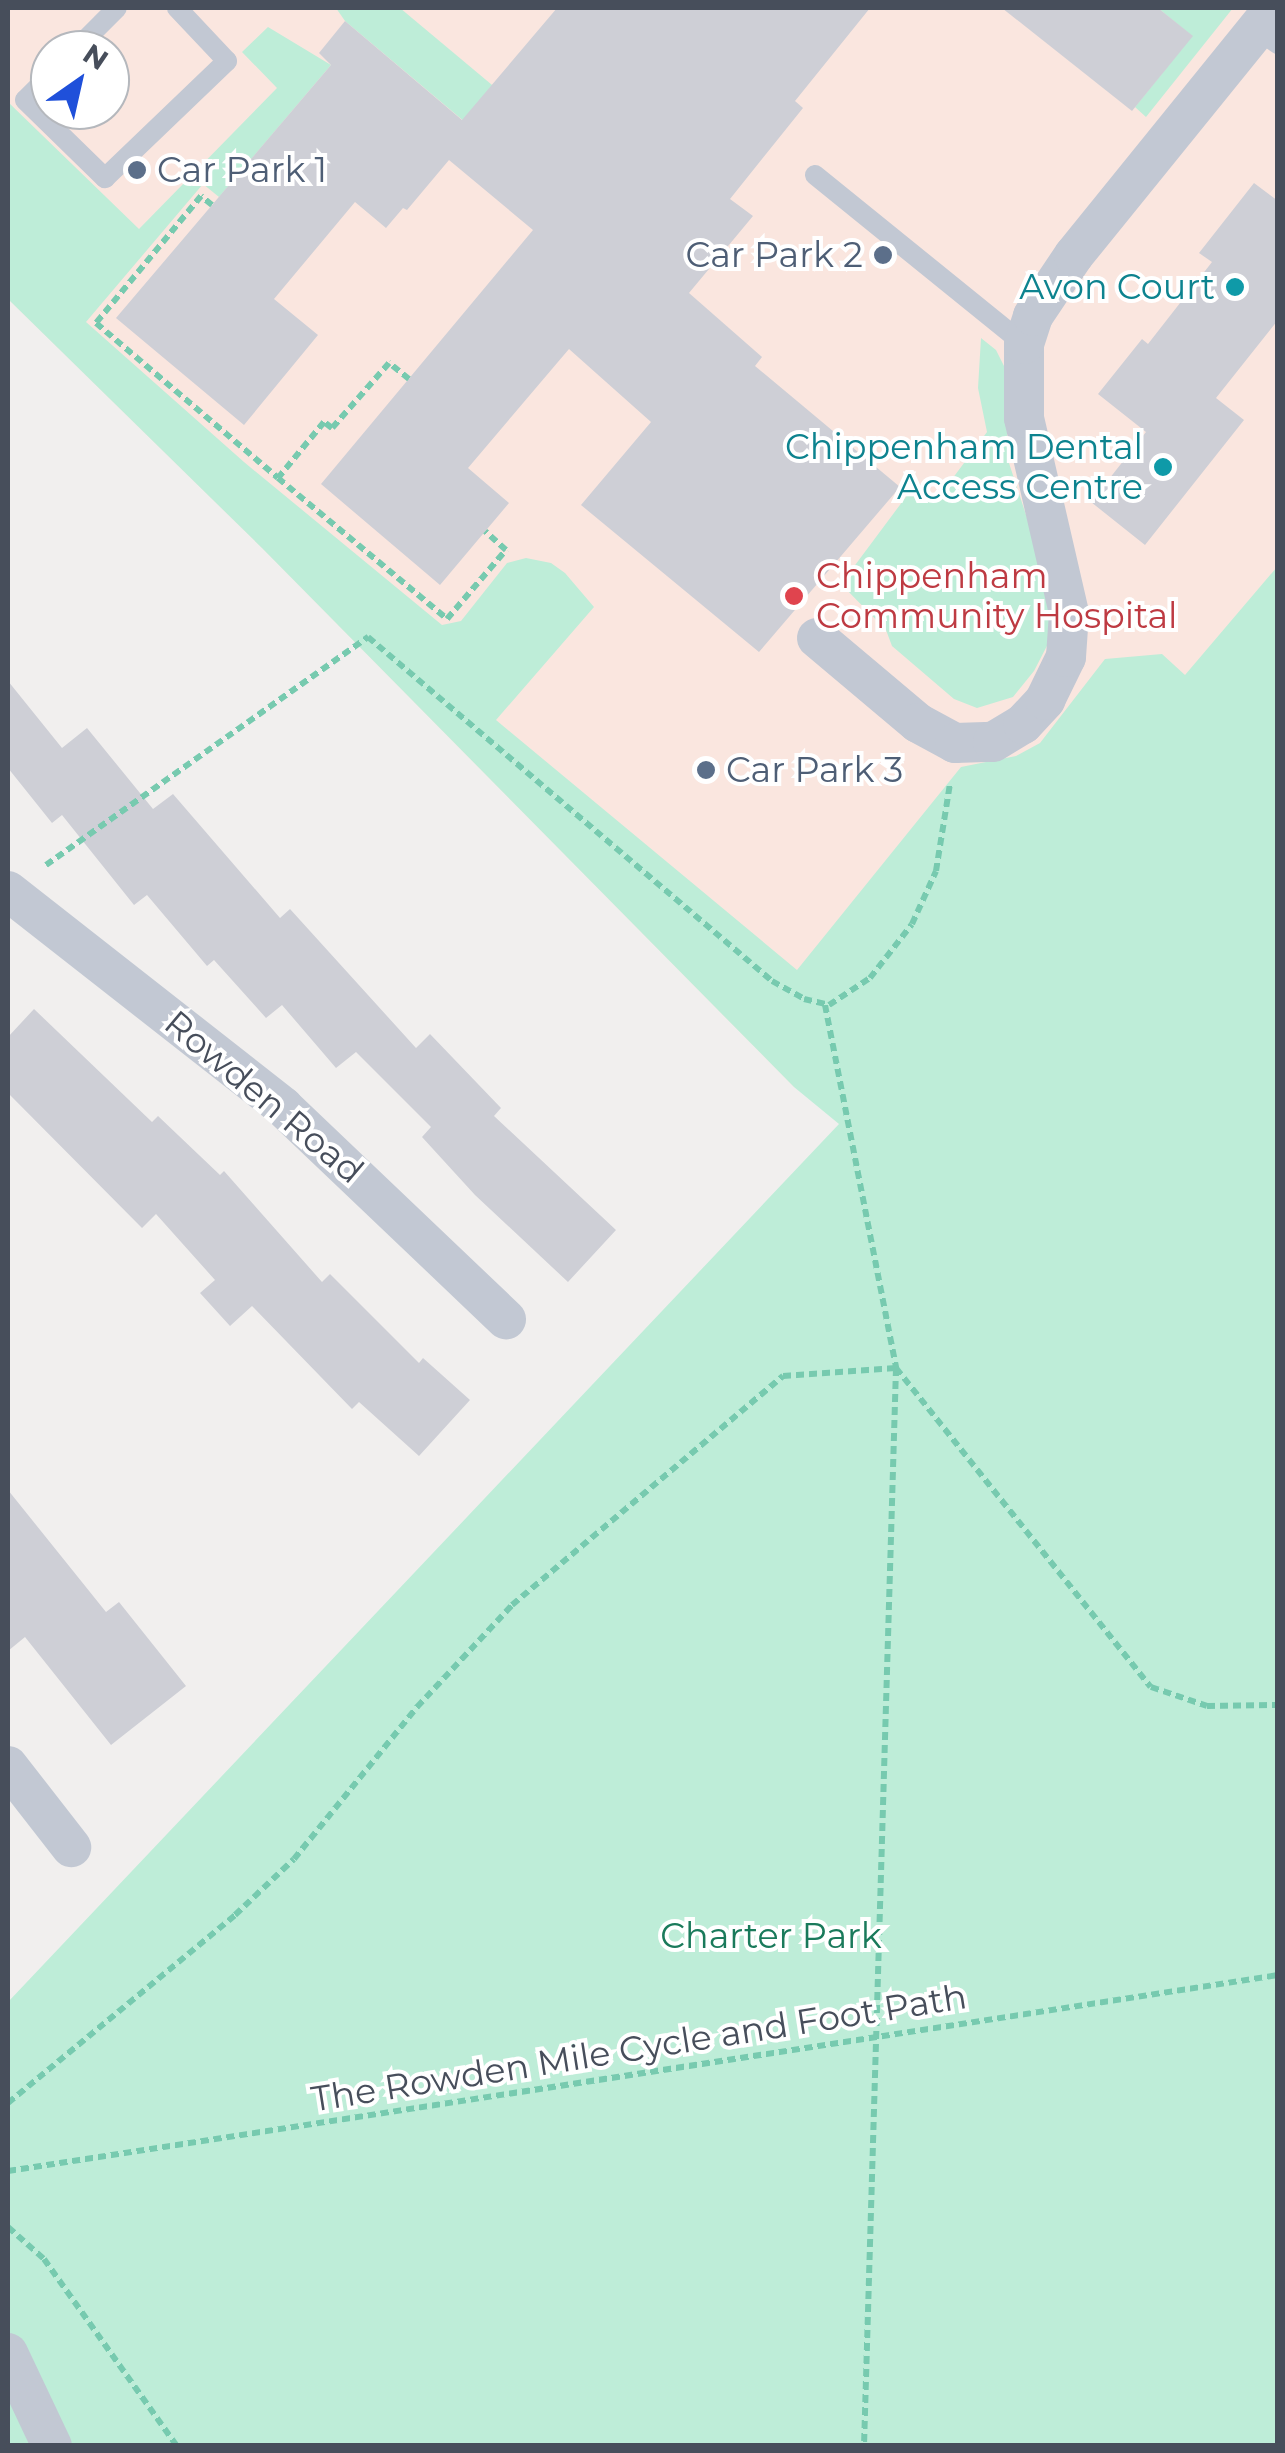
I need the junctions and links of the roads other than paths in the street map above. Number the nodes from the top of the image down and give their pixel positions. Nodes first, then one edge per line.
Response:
1 (117, 8) edge
2 (191, 12) edge
3 (1270, 27) edge
4 (95, 30) edge
5 (56, 130) edge
6 (815, 176) dead end
7 (1024, 344) junction
8 (817, 638) dead end
9 (8, 892) edge
10 (506, 1319) dead end
11 (8, 1766) edge
12 (71, 1848) dead end
13 (8, 2354) edge
14 (52, 2446) edge

1 - 4 lane
2 - 5 lane
3 - 7 street
6 - 7 lane
7 - 8 street
9 - 10 street, Rowden Road
11 - 12 street
13 - 14 street

